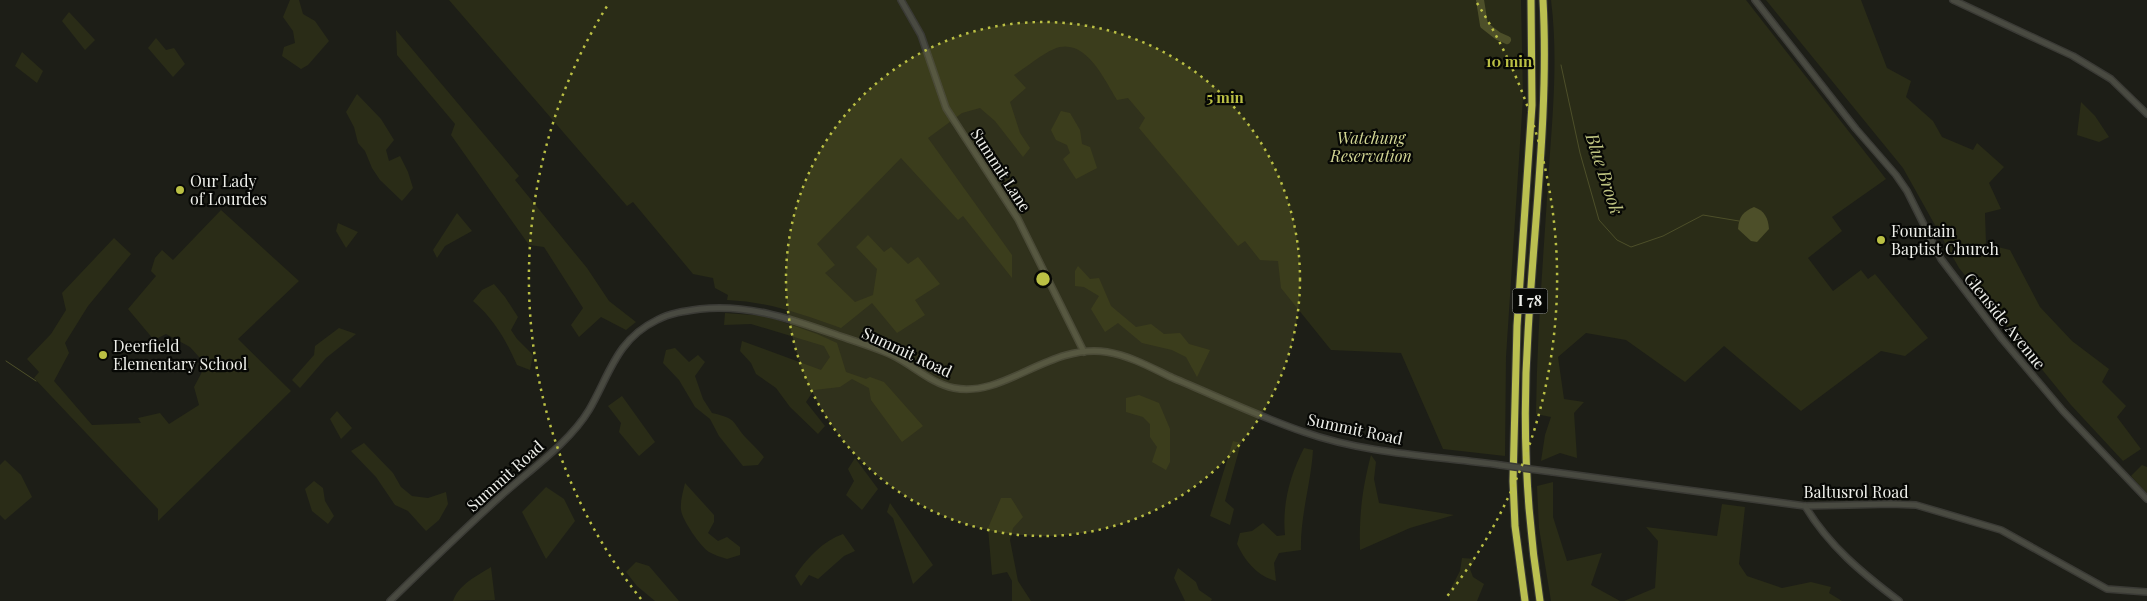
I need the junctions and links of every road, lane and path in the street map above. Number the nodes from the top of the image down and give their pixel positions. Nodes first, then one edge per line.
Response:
1 (901, 0) edge
2 (1531, 0) edge
3 (1543, 0) edge
4 (1755, 0) edge
5 (1953, 0) edge
6 (2147, 114) edge
7 (1084, 352) junction
8 (1578, 475) joint
9 (2147, 499) edge
10 (1805, 506) junction
11 (2147, 592) edge
12 (390, 601) edge
13 (1525, 601) edge
14 (1540, 601) edge
15 (1899, 601) edge

1 - 7 main road, Summit Lane
2 - 13 highway, I 78
3 - 14 highway, I 78
4 - 9 main road, Glenside Avenue
5 - 6 main road
7 - 8 main road, Summit Road, bridge
7 - 12 main road, Summit Road
8 - 10 main road, Baltusrol Road
10 - 11 main road, Baltusrol Road
10 - 15 main road

